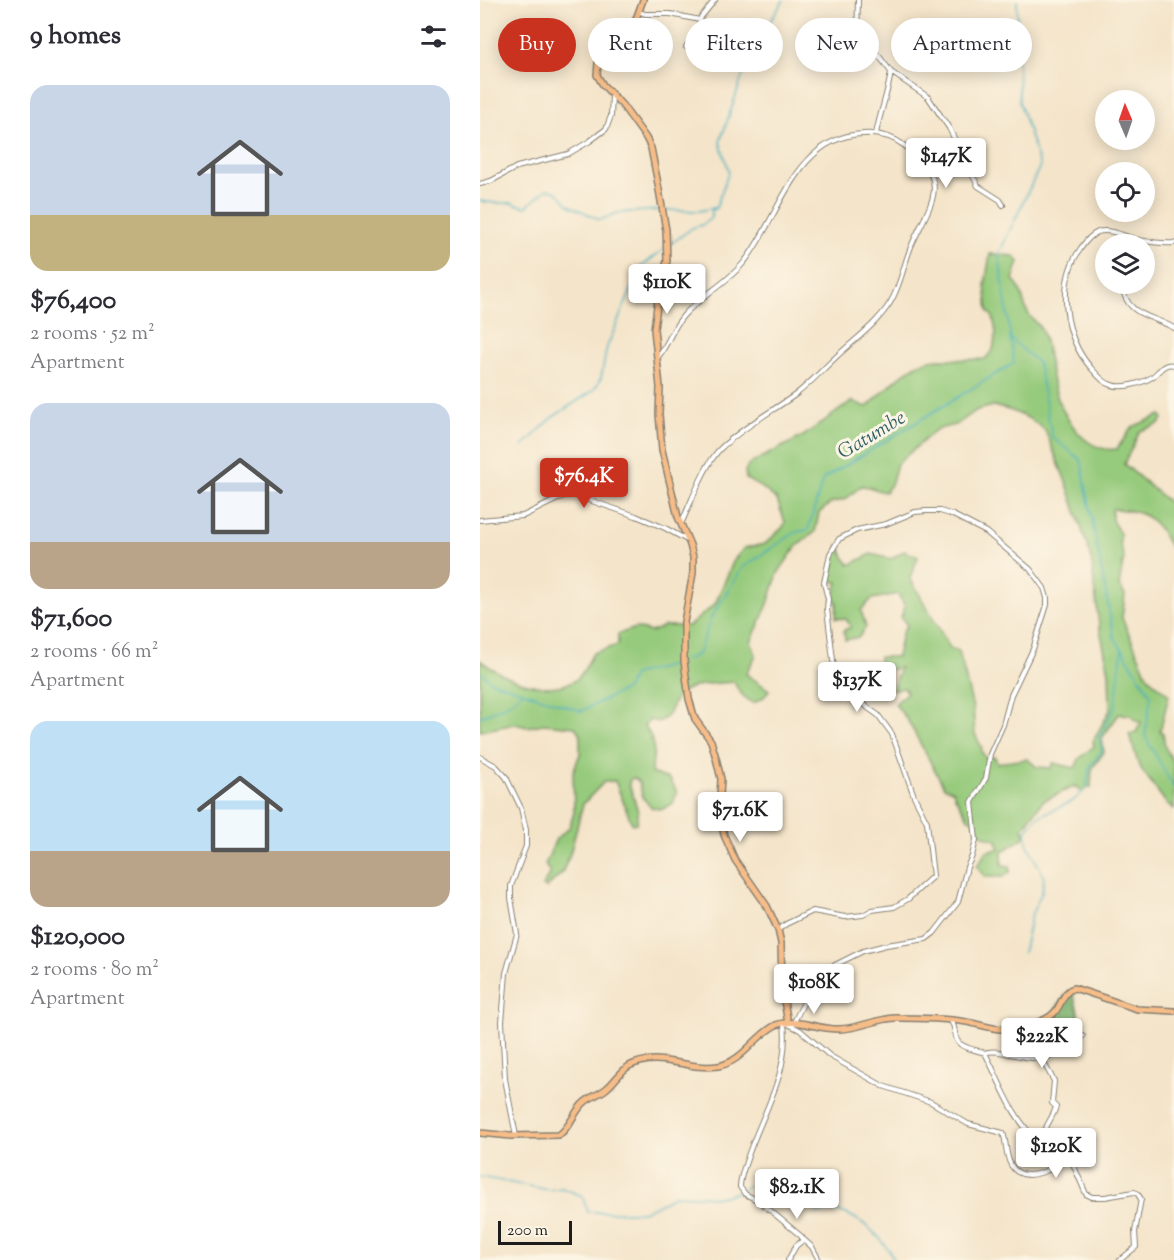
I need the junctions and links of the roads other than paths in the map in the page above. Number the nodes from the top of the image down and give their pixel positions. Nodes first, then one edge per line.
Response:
1 (643, 0) edge
2 (715, 0) edge
3 (858, 0) edge
4 (640, 12) junction
5 (690, 18) edge
6 (702, 18) edge
7 (891, 72) junction
8 (612, 95) junction
9 (876, 134) junction
10 (480, 184) edge
11 (1003, 205) dead end
12 (1096, 234) edge
13 (1123, 234) edge
14 (1095, 235) edge
15 (1155, 243) edge
16 (1174, 243) edge
17 (1124, 294) edge
18 (1174, 328) edge
19 (658, 357) junction
20 (1174, 365) edge
21 (480, 520) edge
22 (680, 524) junction
23 (688, 540) junction
24 (480, 757) edge
25 (778, 930) junction
26 (1174, 1011) edge
27 (951, 1020) junction
28 (788, 1024) junction
29 (1083, 1036) dead end
30 (985, 1053) junction
31 (1041, 1058) junction
32 (480, 1133) edge
33 (516, 1136) junction
34 (1047, 1145) junction
35 (1072, 1158) junction
36 (803, 1239) junction
37 (788, 1260) edge
38 (819, 1260) edge
39 (1120, 1260) edge

1 - 4 main road
2 - 6 street
3 - 7 street
4 - 5 street
4 - 8 main road
7 - 9 street
7 - 11 street
8 - 10 street
8 - 19 main road
9 - 19 street
9 - 22 street
12 - 13 street
14 - 20 street
15 - 16 street
17 - 18 street
19 - 22 main road
21 - 23 street
22 - 23 main road
23 - 25 main road
24 - 33 street
25 - 28 main road
25 - 28 street
26 - 27 main road
27 - 28 main road
27 - 30 street
28 - 33 main road
28 - 35 street
28 - 36 street
29 - 31 street
30 - 31 street
30 - 34 street
31 - 34 street
32 - 33 main road
34 - 35 street
35 - 39 street
36 - 37 street
36 - 38 street

